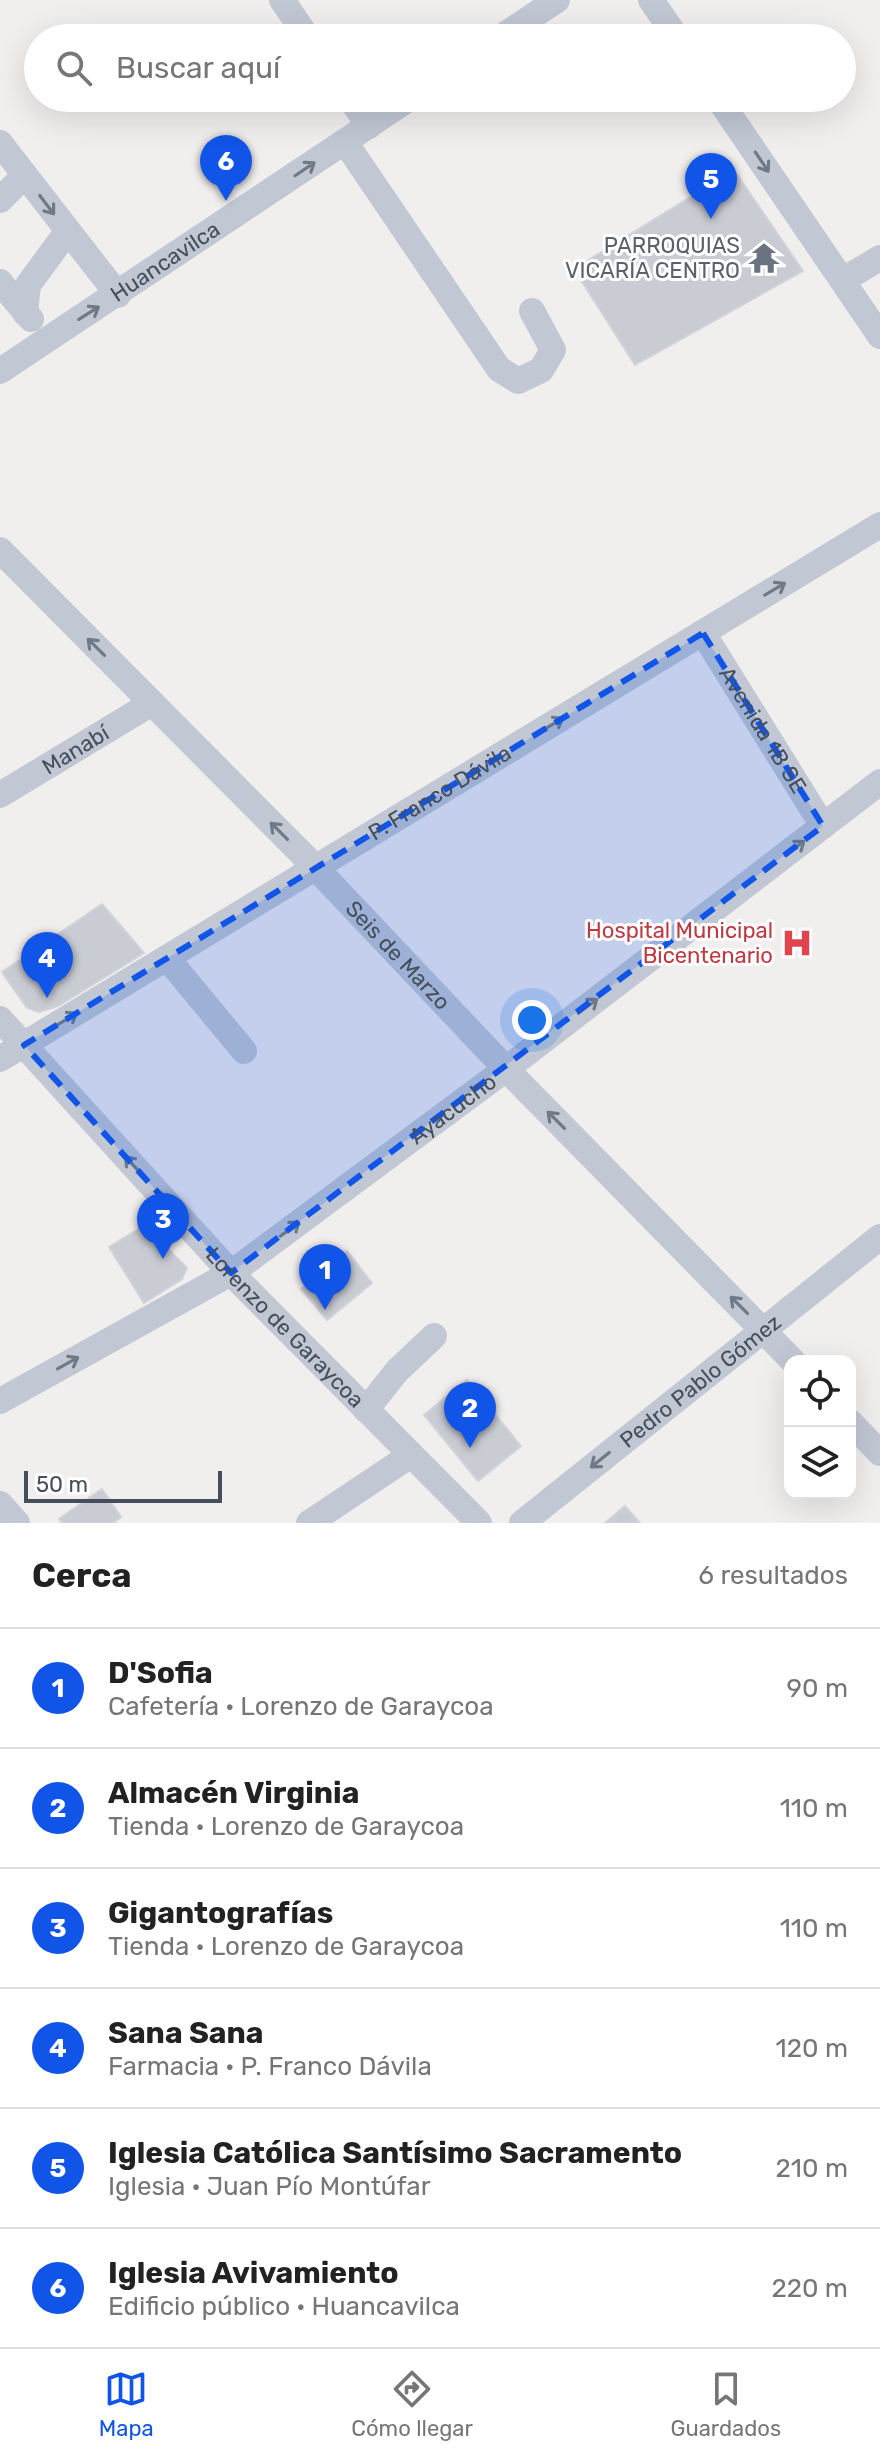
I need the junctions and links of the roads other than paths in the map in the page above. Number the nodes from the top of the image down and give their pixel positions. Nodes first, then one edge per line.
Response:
1 (282, 0) edge
2 (557, 0) edge
3 (651, 0) edge
4 (298, 24) edge
5 (521, 24) edge
6 (667, 24) edge
7 (360, 112) edge
8 (390, 112) edge
9 (728, 112) edge
10 (369, 126) junction
11 (345, 142) junction
12 (0, 143) edge
13 (24, 176) junction
14 (0, 200) edge
15 (67, 232) junction
16 (880, 258) edge
17 (843, 280) junction
18 (0, 282) edge
19 (118, 295) junction
20 (532, 311) dead end
21 (25, 313) junction
22 (880, 336) edge
23 (47, 341) junction
24 (0, 371) edge
25 (880, 525) edge
26 (0, 550) edge
27 (703, 633) junction
28 (152, 703) junction
29 (880, 782) edge
30 (0, 795) edge
31 (823, 826) junction
32 (316, 868) junction
33 (167, 958) junction
34 (0, 1019) edge
35 (24, 1045) junction
36 (244, 1051) dead end
37 (0, 1059) edge
38 (506, 1069) junction
39 (880, 1237) edge
40 (231, 1273) junction
41 (764, 1330) junction
42 (434, 1336) dead end
43 (787, 1355) edge
44 (0, 1401) edge
45 (366, 1410) junction
46 (855, 1427) edge
47 (880, 1453) edge
48 (411, 1455) junction
49 (0, 1504) edge
50 (17, 1523) edge
51 (309, 1523) edge
52 (479, 1523) edge
53 (522, 1523) edge

1 - 4 street
2 - 5 street
3 - 6 street
7 - 10 street
8 - 10 street, Huancavilca
9 -> 17 street
10 - 11 street, Huancavilca
19 -> 11 street, Huancavilca
11 - 20 street
12 - 13 street
13 - 14 street
13 -> 15 street
15 - 19 street
15 - 21 street
16 - 17 street
17 - 22 street
18 - 21 street
23 -> 19 street, Huancavilca
21 - 23 street
23 - 24 street, Huancavilca
27 -> 25 street, P. Franco Dávila
28 -> 26 street, Seis de Marzo
27 - 31 street, Avenida 1B SE
32 -> 27 street, P. Franco Dávila
28 - 30 street, Manabí
32 -> 28 street, Seis de Marzo
29 - 31 street, Ayacucho
38 -> 31 street, Ayacucho
32 - 33 street, P. Franco Dávila
32 - 38 street, Seis de Marzo
35 -> 33 street, P. Franco Dávila
33 - 36 street
34 - 35 street, Lorenzo de Garaycoa
35 - 37 street, P. Franco Dávila
40 -> 35 street, Lorenzo de Garaycoa
40 -> 38 street, Ayacucho
41 -> 38 street, Seis de Marzo
39 - 41 street, Pedro Pablo Gómez
44 -> 40 street, Ayacucho
40 - 45 street, Lorenzo de Garaycoa
41 - 43 street, Seis de Marzo
41 -> 53 street, Pedro Pablo Gómez
42 - 45 street
45 - 48 street, Lorenzo de Garaycoa
46 - 47 street
48 - 51 street
48 - 52 street, Lorenzo de Garaycoa
49 - 50 street

